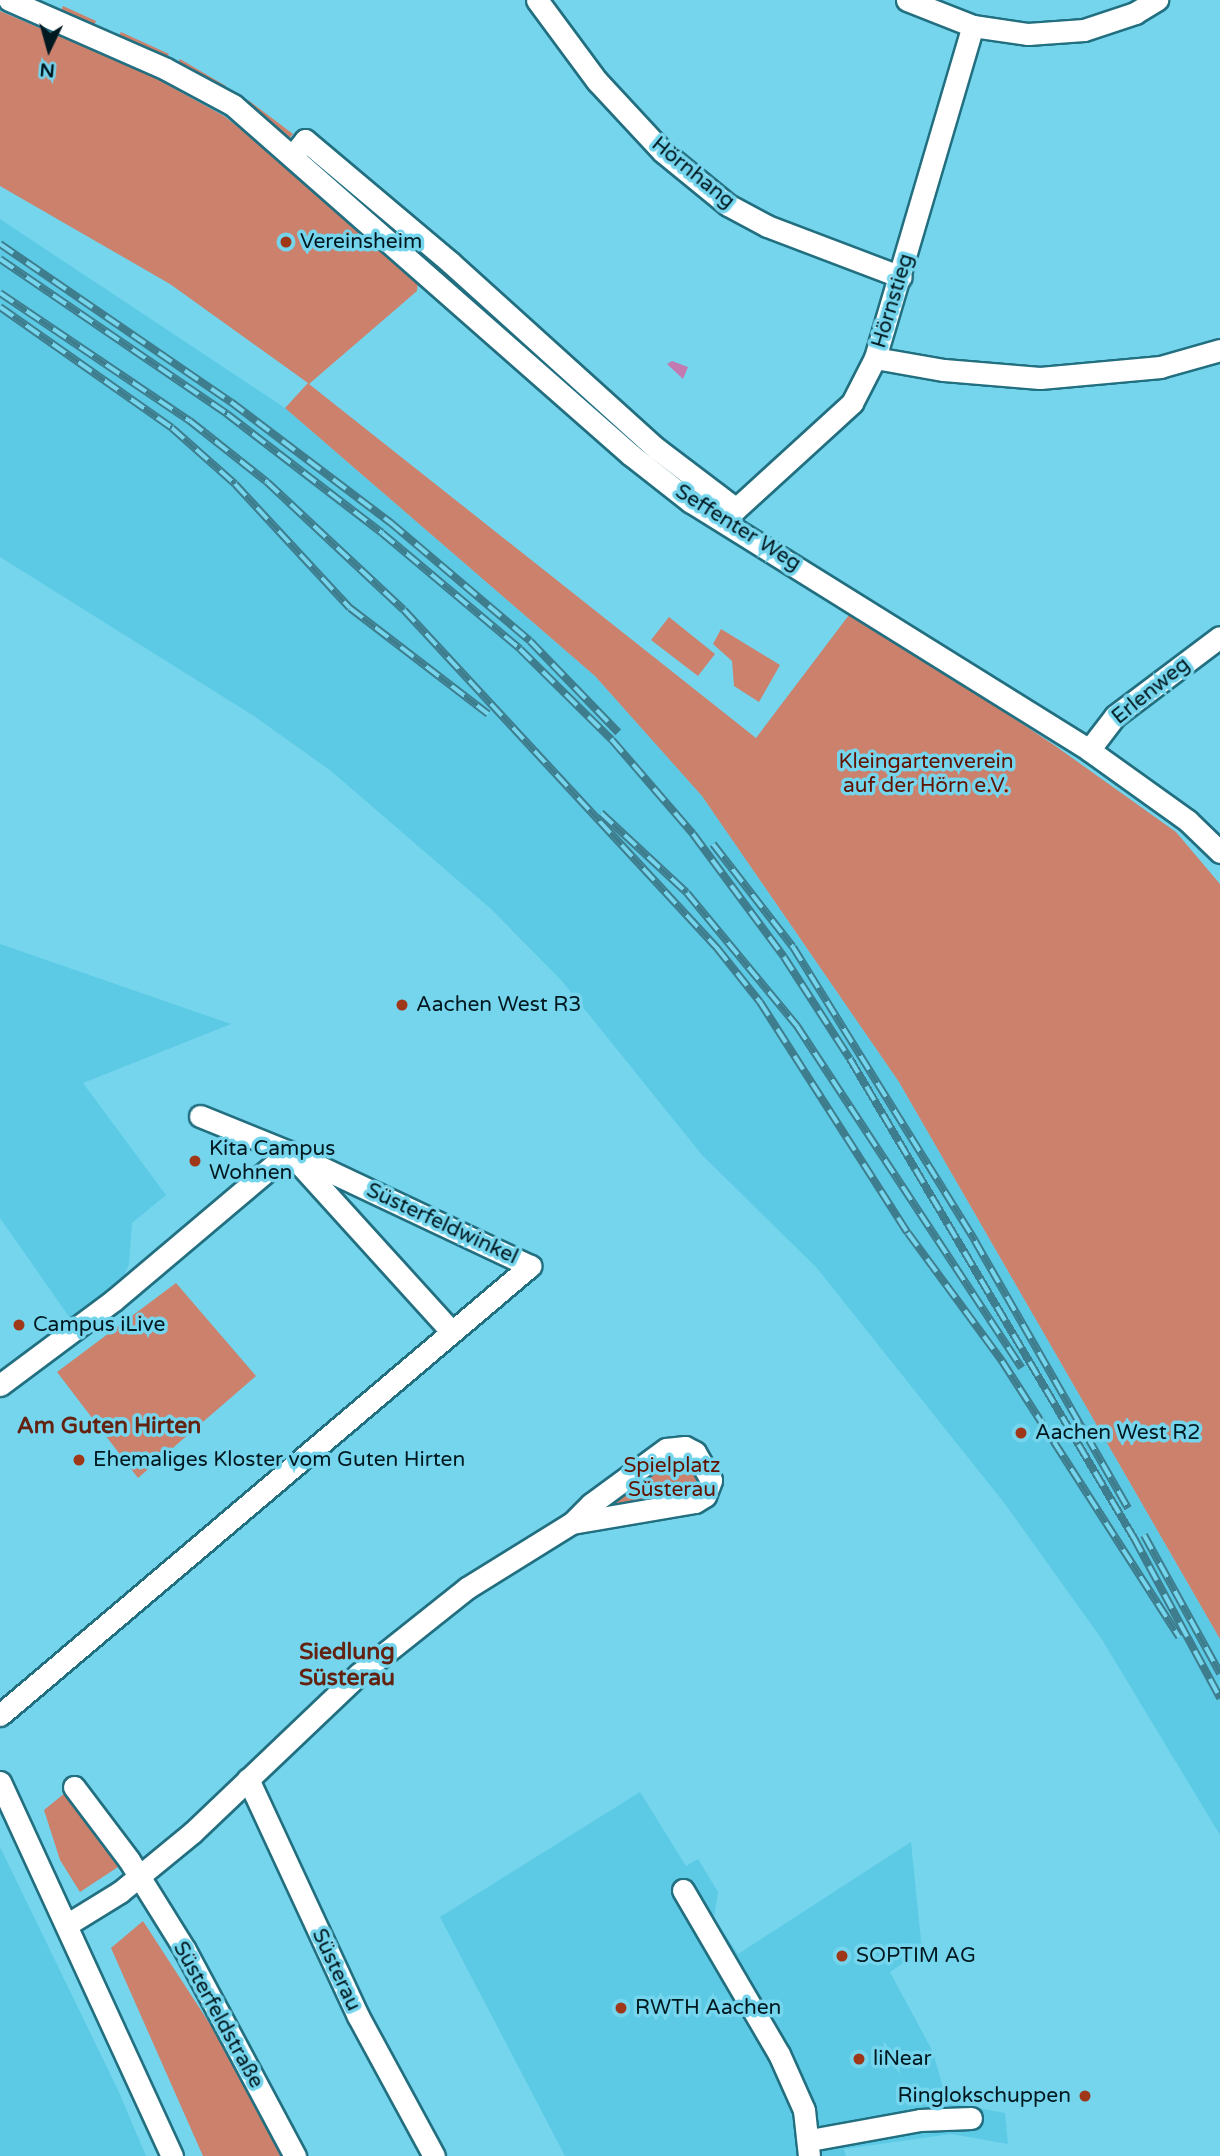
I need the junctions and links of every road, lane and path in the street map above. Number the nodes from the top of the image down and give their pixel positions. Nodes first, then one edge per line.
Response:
1 (9, 0) edge
2 (537, 0) edge
3 (907, 0) edge
4 (1157, 0) edge
5 (973, 26) junction
6 (901, 276) junction
7 (1220, 349) edge
8 (875, 358) junction
9 (729, 516) junction
10 (1220, 637) edge
11 (1089, 750) junction
12 (1220, 852) edge
13 (200, 1116) dead end
14 (289, 1152) junction
15 (451, 1331) junction
16 (0, 1385) edge
17 (572, 1524) junction
18 (0, 1715) edge
19 (248, 1779) junction
20 (0, 1782) edge
21 (74, 1787) dead end
22 (138, 1875) junction
23 (683, 1890) dead end
24 (68, 1924) junction
25 (971, 2118) dead end
26 (810, 2148) edge
27 (172, 2156) edge
28 (295, 2156) edge
29 (433, 2156) edge

1 - 9 street, Seffenter Weg
2 - 6 street, Hörnhang
3 - 5 street
4 - 5 street
5 - 6 street, Hörnstieg
6 - 8 street, Hörnstieg
7 - 8 street
8 - 9 street, Hörnstieg
9 - 11 street, Seffenter Weg
10 - 11 street, Erlenweg
11 - 12 street, Seffenter Weg
13 - 14 street
14 - 15 street, Süsterfeldwinkel
14 - 15 street, Süsterfeldwinkel
14 - 16 street
15 - 18 street, Süsterfeldwinkel
17 - 17 street
17 - 19 street
19 - 22 street
19 - 29 street, Süsterau
20 - 24 street
21 - 22 street, Süsterfeldstraße
22 - 24 street
22 - 28 street, Süsterfeldstraße
23 - 26 street
24 - 27 street
25 - 26 street

